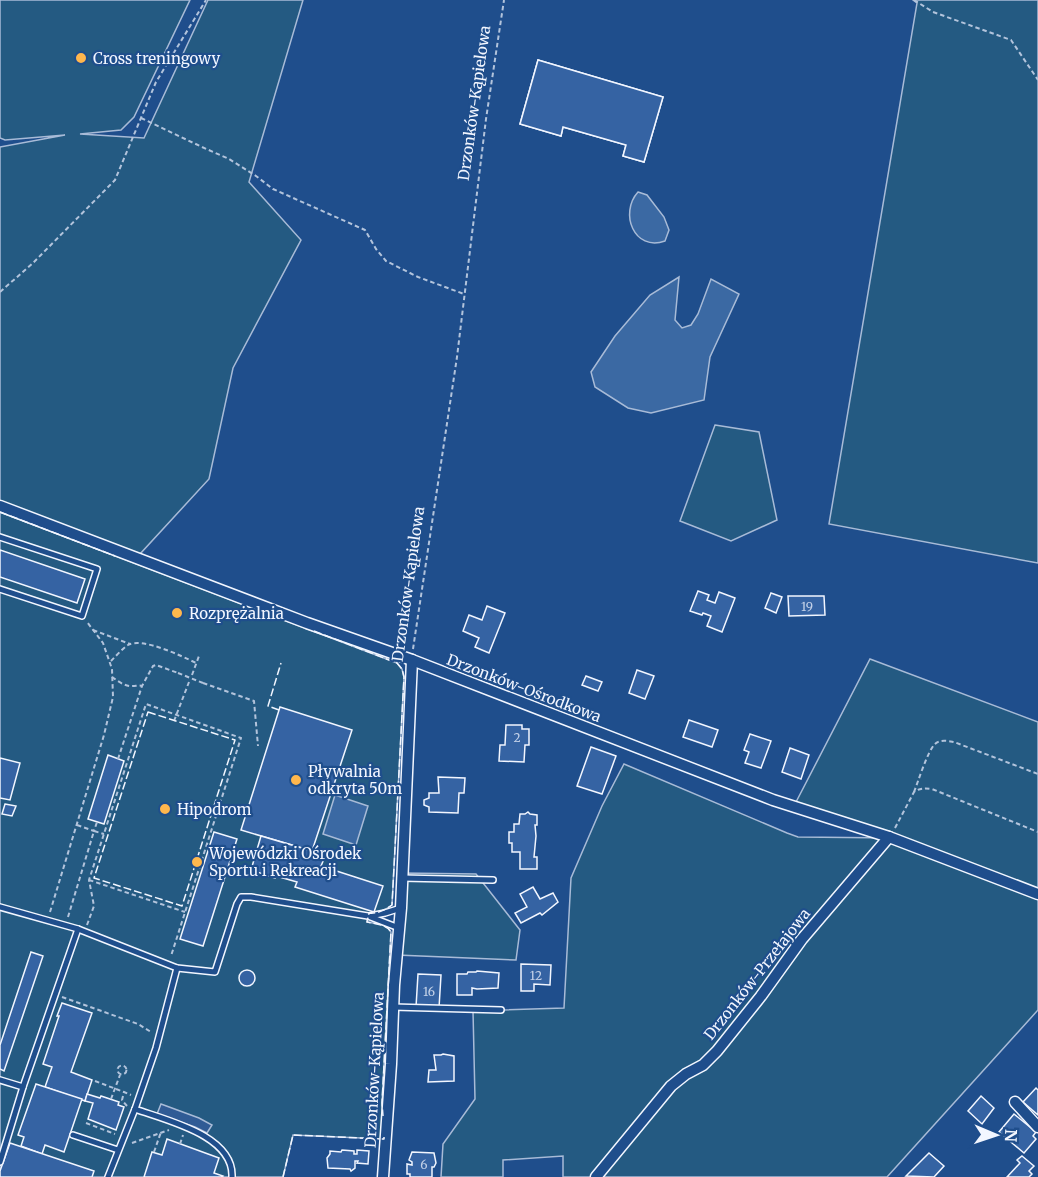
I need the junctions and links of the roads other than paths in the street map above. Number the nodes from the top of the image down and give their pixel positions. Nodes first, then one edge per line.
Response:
1 (0, 506) edge
2 (0, 537) edge
3 (0, 589) edge
4 (412, 660) junction
5 (889, 837) junction
6 (402, 878) junction
7 (493, 880) dead end
8 (1038, 894) edge
9 (0, 907) edge
10 (401, 908) junction
11 (368, 916) junction
12 (399, 928) junction
13 (78, 929) junction
14 (177, 968) junction
15 (393, 1007) junction
16 (501, 1010) dead end
17 (0, 1080) edge
18 (23, 1087) junction
19 (1015, 1101) dead end
20 (135, 1109) junction
21 (1038, 1127) edge
22 (73, 1135) dead end
23 (118, 1150) junction
24 (0, 1162) edge
25 (108, 1177) edge
26 (232, 1177) edge
27 (383, 1177) edge
28 (596, 1177) edge

1 - 4 street, Drzonków-Ośrodkowa
2 - 3 lane
4 - 5 street, Drzonków-Ośrodkowa
4 - 6 street, Drzonków-Kąpielowa
5 - 8 street, Drzonków-Ośrodkowa
5 - 28 street, Drzonków-Przełajowa
6 - 7 lane
6 - 10 street, Drzonków-Kąpielowa
9 - 13 lane
10 - 11 lane
10 - 12 street, Drzonków-Kąpielowa
11 - 12 lane
11 - 14 lane
12 - 15 street, Drzonków-Kąpielowa
13 - 14 lane
13 - 18 lane
14 - 20 lane
15 - 16 lane
15 - 27 street, Drzonków-Kąpielowa
17 - 18 lane
18 - 24 lane
19 - 21 street
20 - 23 lane
20 - 26 lane
22 - 23 lane
23 - 25 lane

